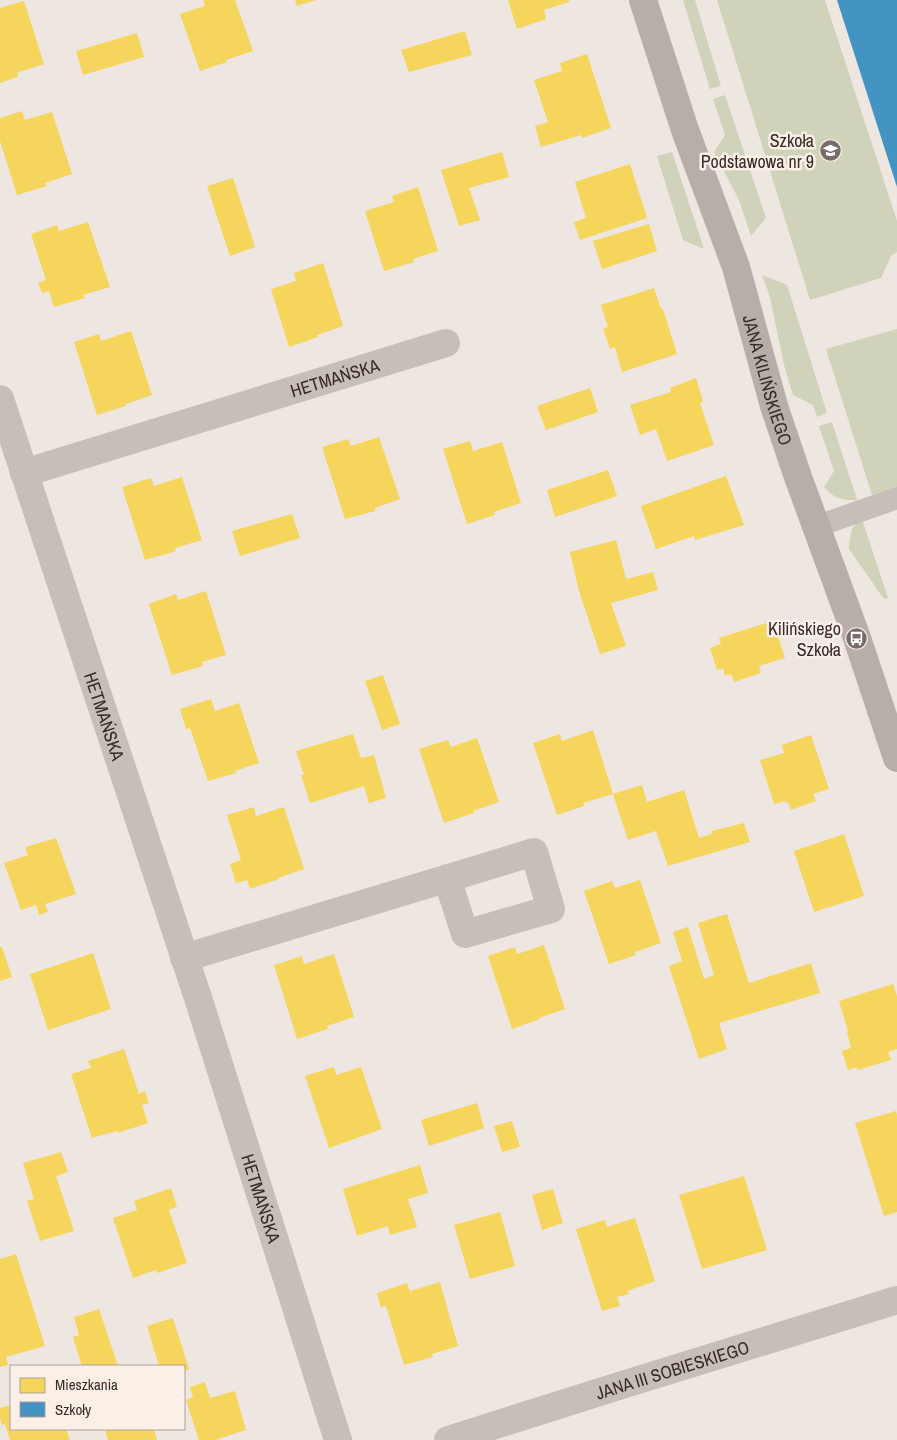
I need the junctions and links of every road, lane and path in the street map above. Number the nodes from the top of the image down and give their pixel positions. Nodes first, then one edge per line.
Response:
1 (643, 0) edge
2 (446, 343) dead end
3 (0, 399) edge
4 (24, 473) junction
5 (897, 498) edge
6 (815, 527) junction
7 (897, 758) edge
8 (446, 878) dead end
9 (184, 958) junction
10 (897, 1300) edge
11 (338, 1440) edge
12 (448, 1440) edge

1 - 6 street, JANA KILIŃSKIEGO
2 - 4 street, HETMAŃSKA
3 - 4 street, HETMAŃSKA
4 - 9 street, HETMAŃSKA
5 - 6 lane
6 - 7 street, JANA KILIŃSKIEGO
8 - 9 street
9 - 11 street, HETMAŃSKA
10 - 12 street, JANA III SOBIESKIEGO

